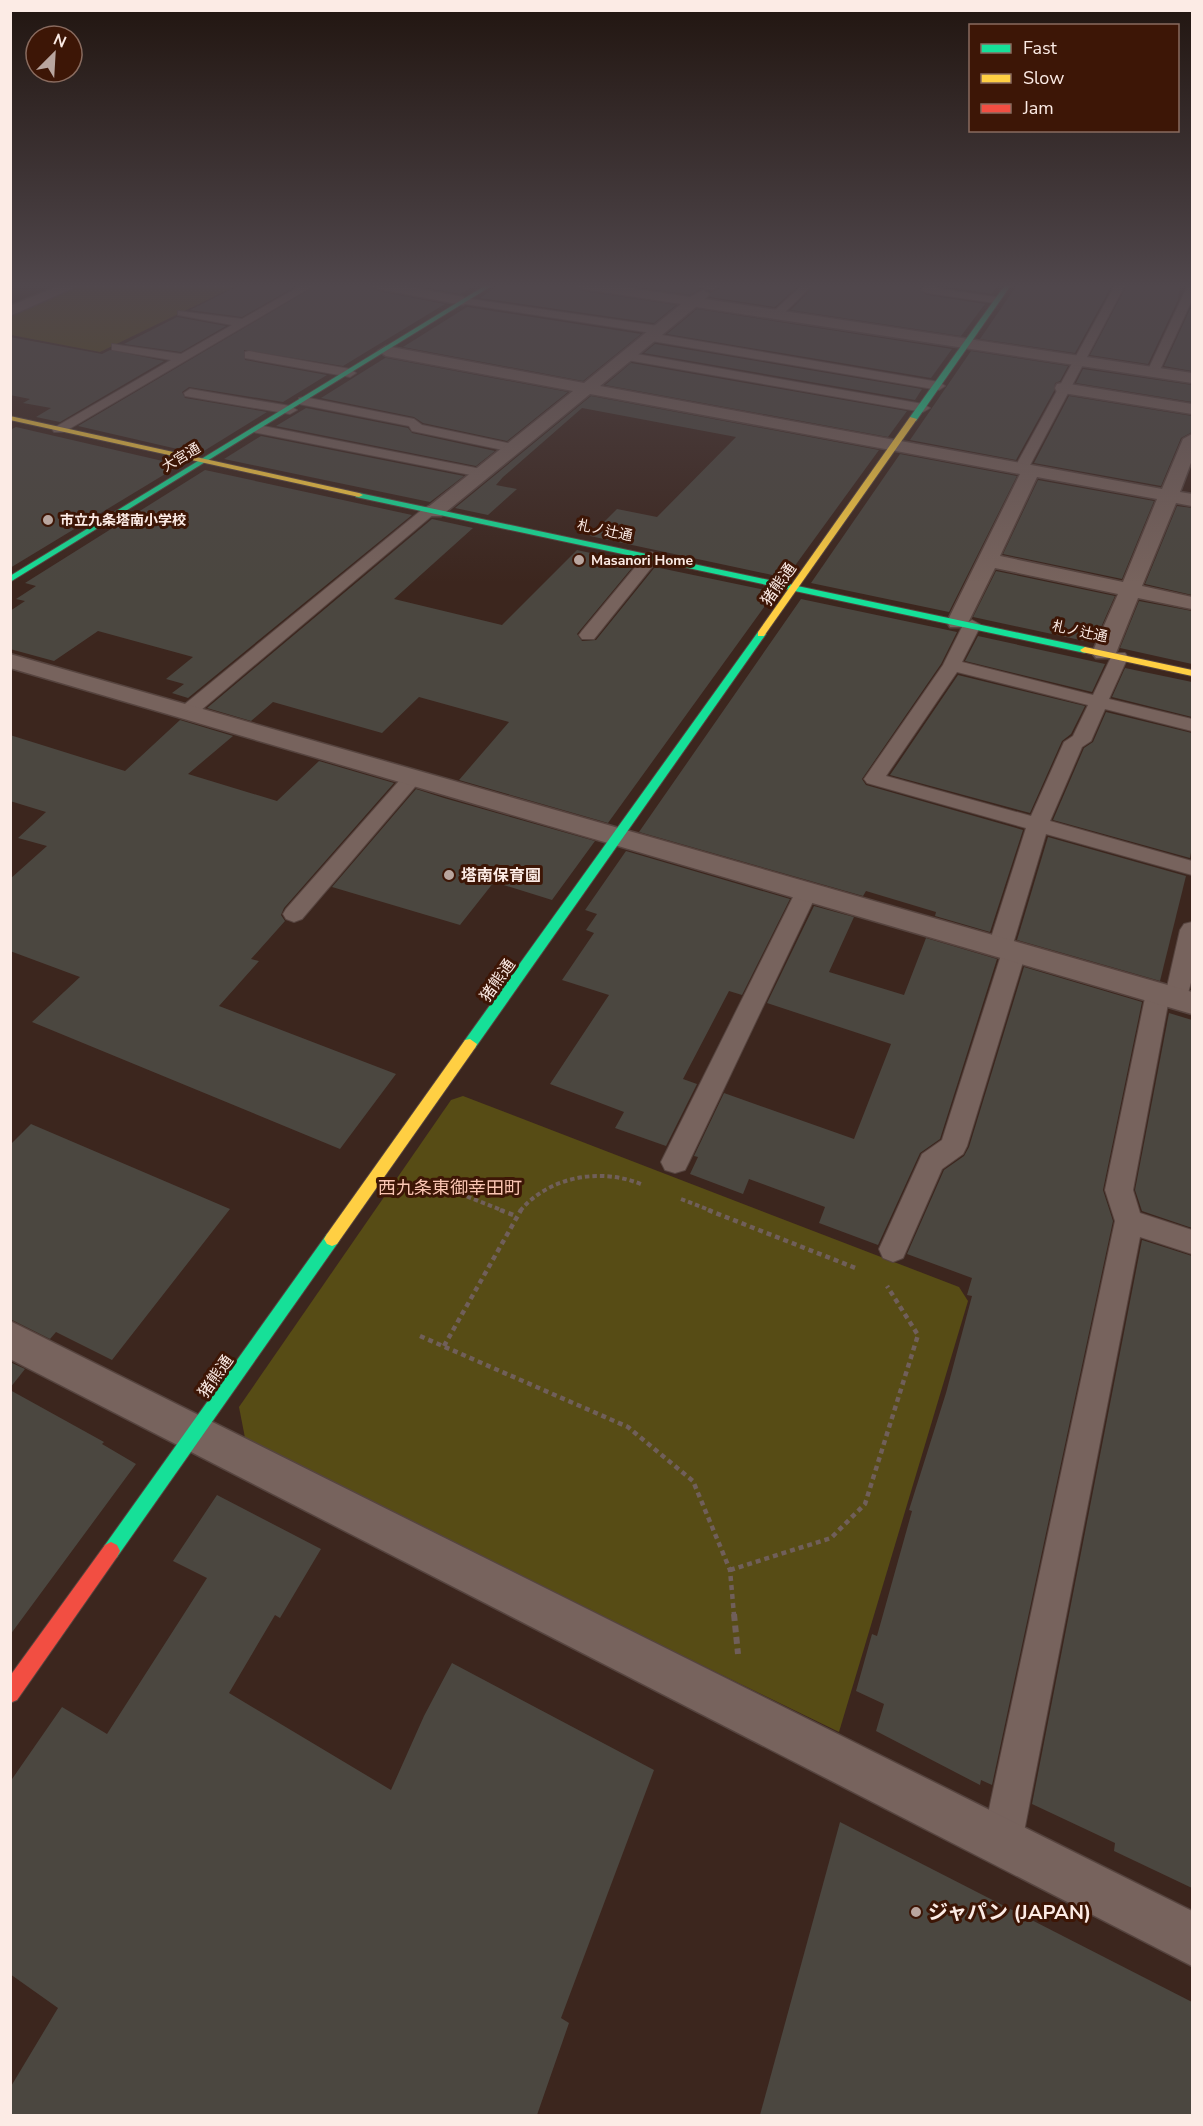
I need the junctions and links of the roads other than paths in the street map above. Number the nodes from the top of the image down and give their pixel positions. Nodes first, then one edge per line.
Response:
1 (137, 384) edge
2 (332, 384) edge
3 (566, 384) edge
4 (591, 384) edge
5 (786, 384) edge
6 (929, 384) edge
7 (1065, 384) edge
8 (939, 386) joint
9 (586, 388) junction
10 (1063, 388) junction
11 (190, 393) dead end
12 (304, 401) junction
13 (922, 408) junction
14 (1192, 409) edge
15 (290, 410) junction
16 (10, 418) edge
17 (59, 429) junction
18 (258, 429) junction
19 (1192, 440) edge
20 (896, 446) junction
21 (512, 448) junction
22 (203, 462) junction
23 (1026, 470) junction
24 (481, 473) junction
25 (1169, 496) junction
26 (1192, 500) edge
27 (432, 511) junction
28 (652, 557) junction
29 (990, 560) junction
30 (10, 580) edge
31 (796, 587) junction
32 (1131, 590) junction
33 (1192, 603) edge
34 (965, 624) junction
35 (588, 635) dead end
36 (1112, 655) junction
37 (10, 661) edge
38 (952, 665) junction
39 (1192, 673) edge
40 (1098, 700) junction
41 (187, 712) junction
42 (1192, 725) edge
43 (413, 777) junction
44 (1038, 825) junction
45 (618, 837) junction
46 (1192, 868) edge
47 (807, 891) junction
48 (294, 914) dead end
49 (1192, 930) edge
50 (1007, 950) junction
51 (1176, 998) edge
52 (675, 1162) dead end
53 (1129, 1221) junction
54 (1192, 1242) edge
55 (893, 1250) dead end
56 (10, 1340) edge
57 (195, 1433) junction
58 (10, 1693) edge
59 (1002, 1842) junction
60 (1192, 1939) edge

1 - 17 lane
2 - 12 street, 大宮通
3 - 9 street
4 - 9 street
5 - 13 lane
6 - 8 lane
7 - 10 lane
8 - 13 street, 猪熊通
9 - 20 street
9 - 21 street
10 - 14 street
10 - 23 lane
11 - 15 lane
12 - 15 street, 大宮通
12 - 21 lane
13 - 20 street, 猪熊通
15 - 18 street, 大宮通
16 - 17 street, 札ノ辻通
17 - 22 street, 札ノ辻通
18 - 22 street, 大宮通
18 - 24 lane
19 - 25 street
20 - 23 street
20 - 31 street, 猪熊通
21 - 24 street
22 - 27 street, 札ノ辻通
22 - 30 street, 大宮通
23 - 25 street
23 - 29 street
24 - 27 street
25 - 26 street
25 - 32 street
27 - 28 street, 札ノ辻通
27 - 41 lane
28 - 31 street, 札ノ辻通
28 - 35 lane
29 - 32 street
29 - 34 street
31 - 34 street, 札ノ辻通
31 - 45 street, 猪熊通
32 - 33 street
32 - 36 street
34 - 36 street, 札ノ辻通
34 - 38 lane
36 - 39 street, 札ノ辻通
36 - 40 lane
37 - 41 street
38 - 40 lane
38 - 44 lane
40 - 42 lane
40 - 44 lane
41 - 43 street
43 - 45 street
43 - 48 lane
44 - 46 lane
44 - 50 lane
45 - 47 street
45 - 57 street, 猪熊通
47 - 50 street
47 - 52 lane
49 - 51 lane
50 - 51 street
50 - 55 lane
51 - 53 lane
53 - 54 lane
53 - 59 lane
56 - 57 street
57 - 58 street, 猪熊通
57 - 59 street
59 - 60 street

